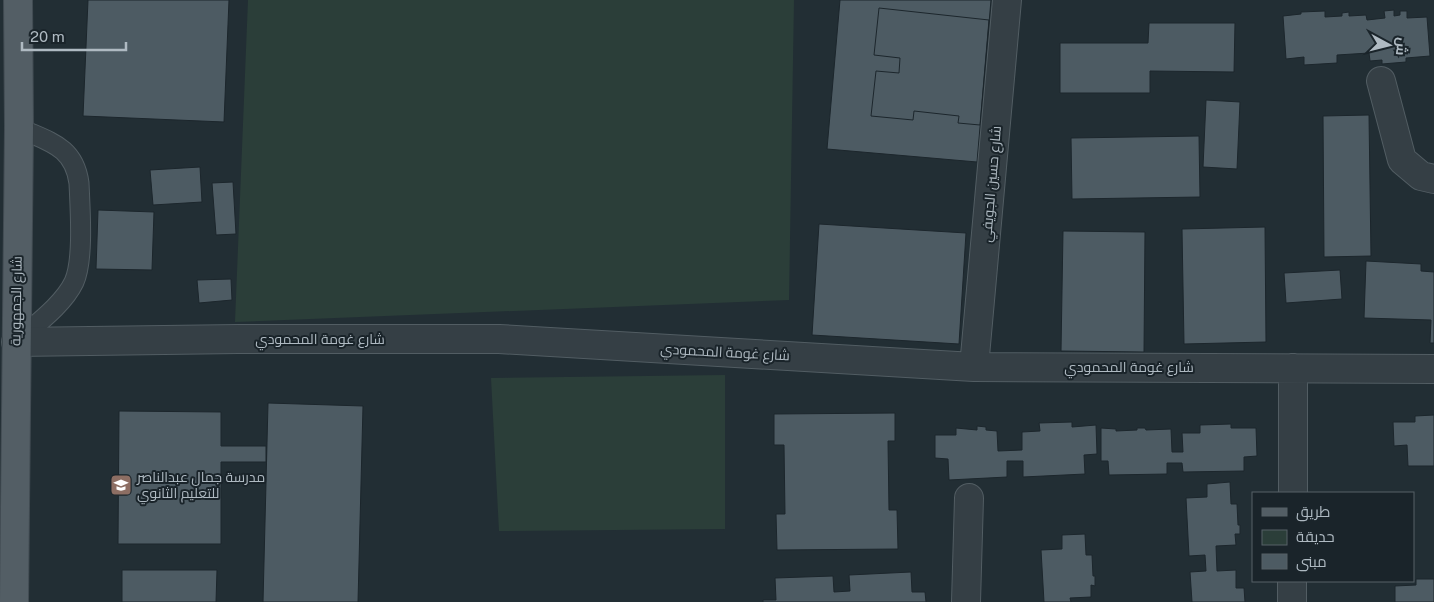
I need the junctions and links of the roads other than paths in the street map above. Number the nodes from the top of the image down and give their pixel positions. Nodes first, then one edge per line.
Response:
1 (18, 0) edge
2 (1007, 0) edge
3 (1381, 81) dead end
4 (19, 128) junction
5 (1434, 179) edge
6 (16, 342) junction
7 (974, 367) junction
8 (1294, 368) junction
9 (1434, 368) edge
10 (1293, 492) edge
11 (969, 498) dead end
12 (1292, 582) edge
13 (14, 602) edge
14 (966, 602) edge
15 (1292, 602) edge

1 - 4 main road, شارع الجمهورية
2 - 7 street, شارع حسين الجويفي
3 - 5 street
4 - 6 main road, شارع الجمهورية
4 - 6 lane
6 - 7 street, شارع غومة المحمودي
6 - 13 main road, شارع الجمهورية
7 - 8 street, شارع غومة المحمودي
8 - 9 street, شارع غومة المحمودي
8 - 10 street
11 - 14 street
12 - 15 street

